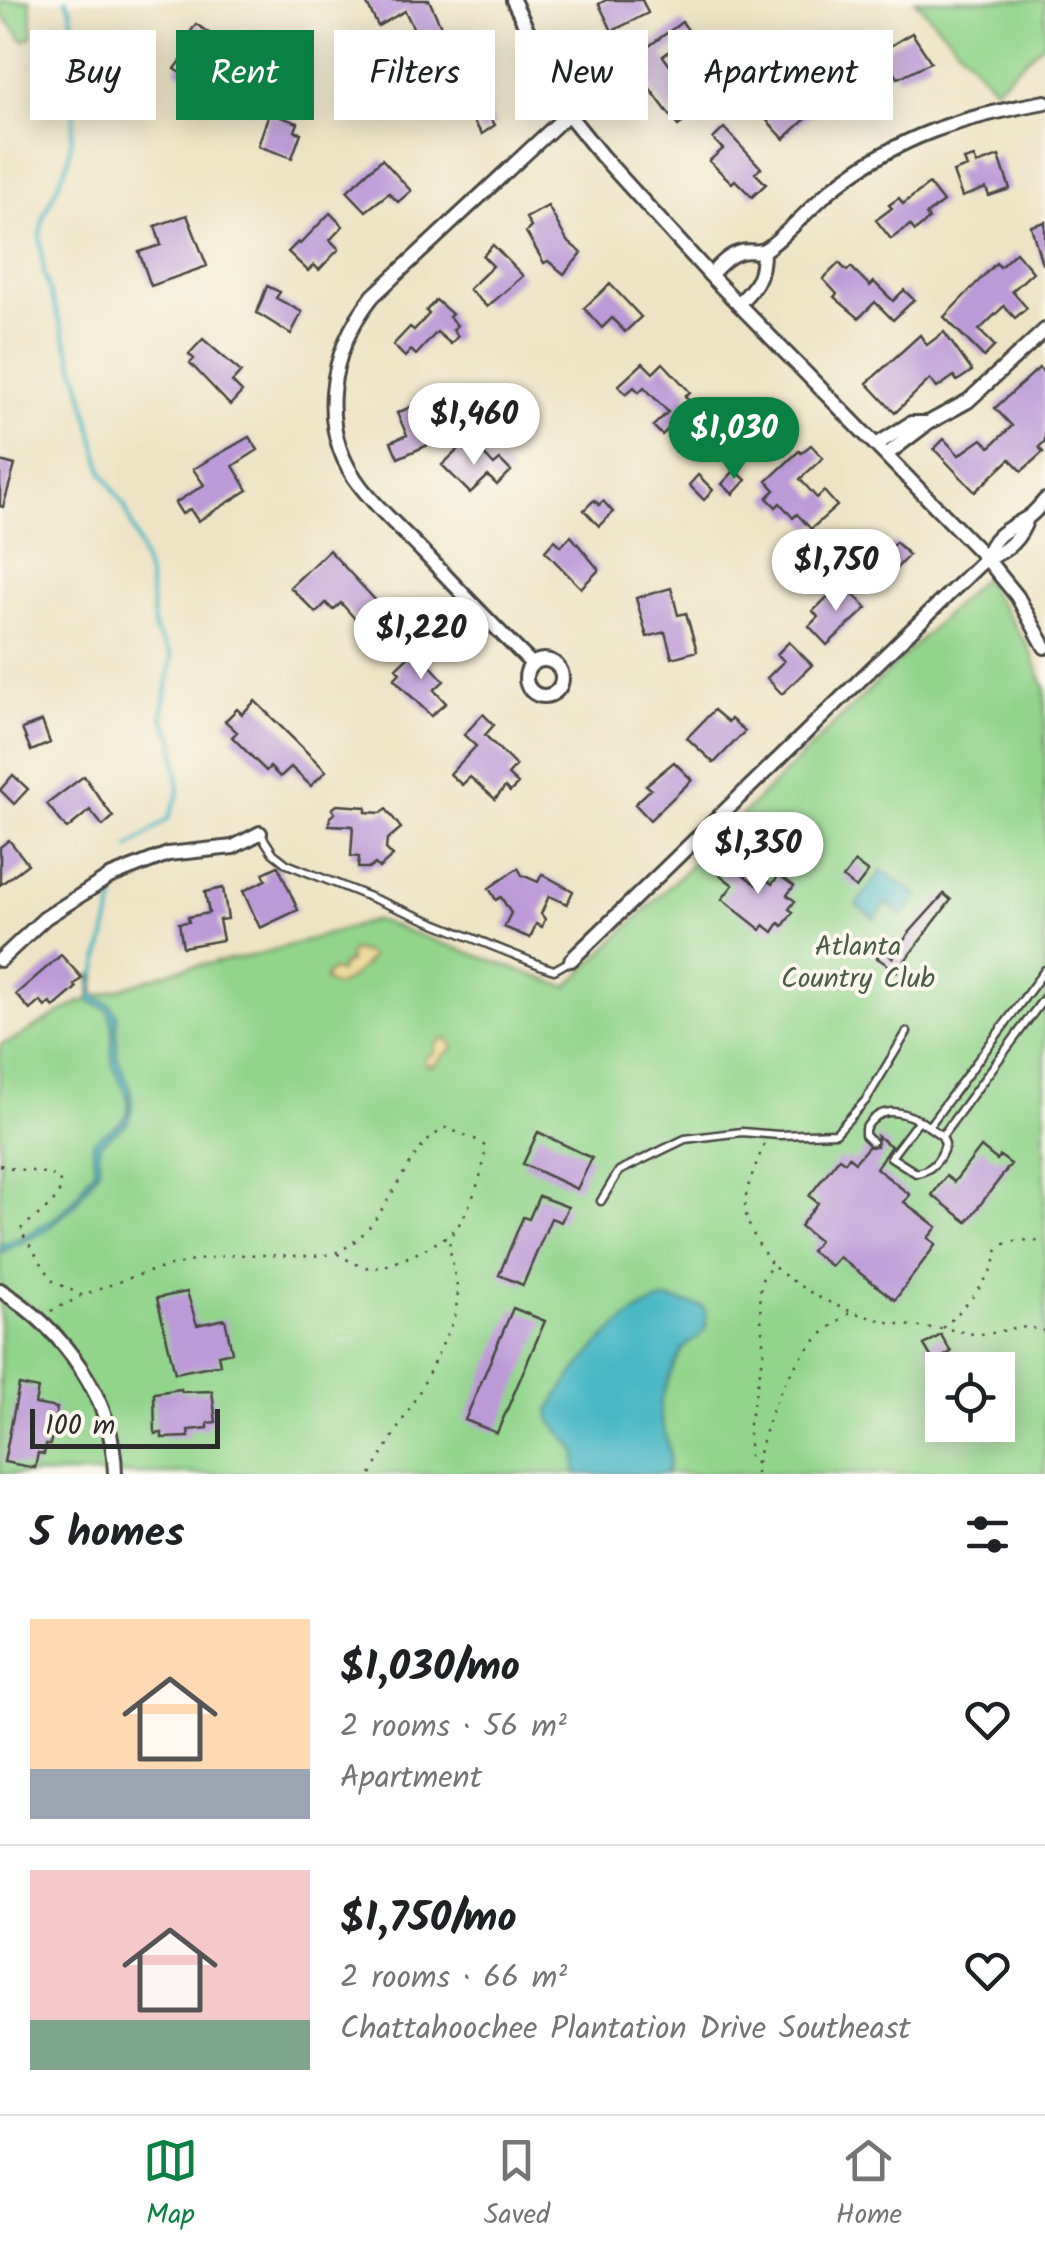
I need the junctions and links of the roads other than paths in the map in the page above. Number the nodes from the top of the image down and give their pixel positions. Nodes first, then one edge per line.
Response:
1 (513, 0) edge
2 (527, 30) edge
3 (1045, 102) edge
4 (562, 120) edge
5 (573, 120) edge
6 (763, 251) junction
7 (710, 275) junction
8 (738, 304) junction
9 (1045, 330) edge
10 (881, 450) junction
11 (1045, 500) edge
12 (986, 558) junction
13 (1045, 647) edge
14 (532, 664) dead end
15 (260, 833) joint
16 (0, 960) edge
17 (570, 960) joint
18 (1045, 970) edge
19 (1045, 997) edge
20 (908, 1032) dead end
21 (919, 1120) junction
22 (929, 1126) junction
23 (942, 1136) junction
24 (872, 1142) dead end
25 (600, 1201) dead end
26 (0, 1290) edge
27 (115, 1474) edge

1 - 2 street
3 - 6 street
4 - 14 street
5 - 7 street
6 - 7 street
6 - 8 street
7 - 8 street
8 - 10 street
9 - 10 street
10 - 12 street
11 - 12 street
12 - 13 street
12 - 17 street
15 - 16 street
15 - 17 lane
18 - 22 lane
19 - 23 lane
20 - 25 lane
21 - 22 lane
21 - 23 lane
21 - 24 lane
22 - 23 lane
26 - 27 street

